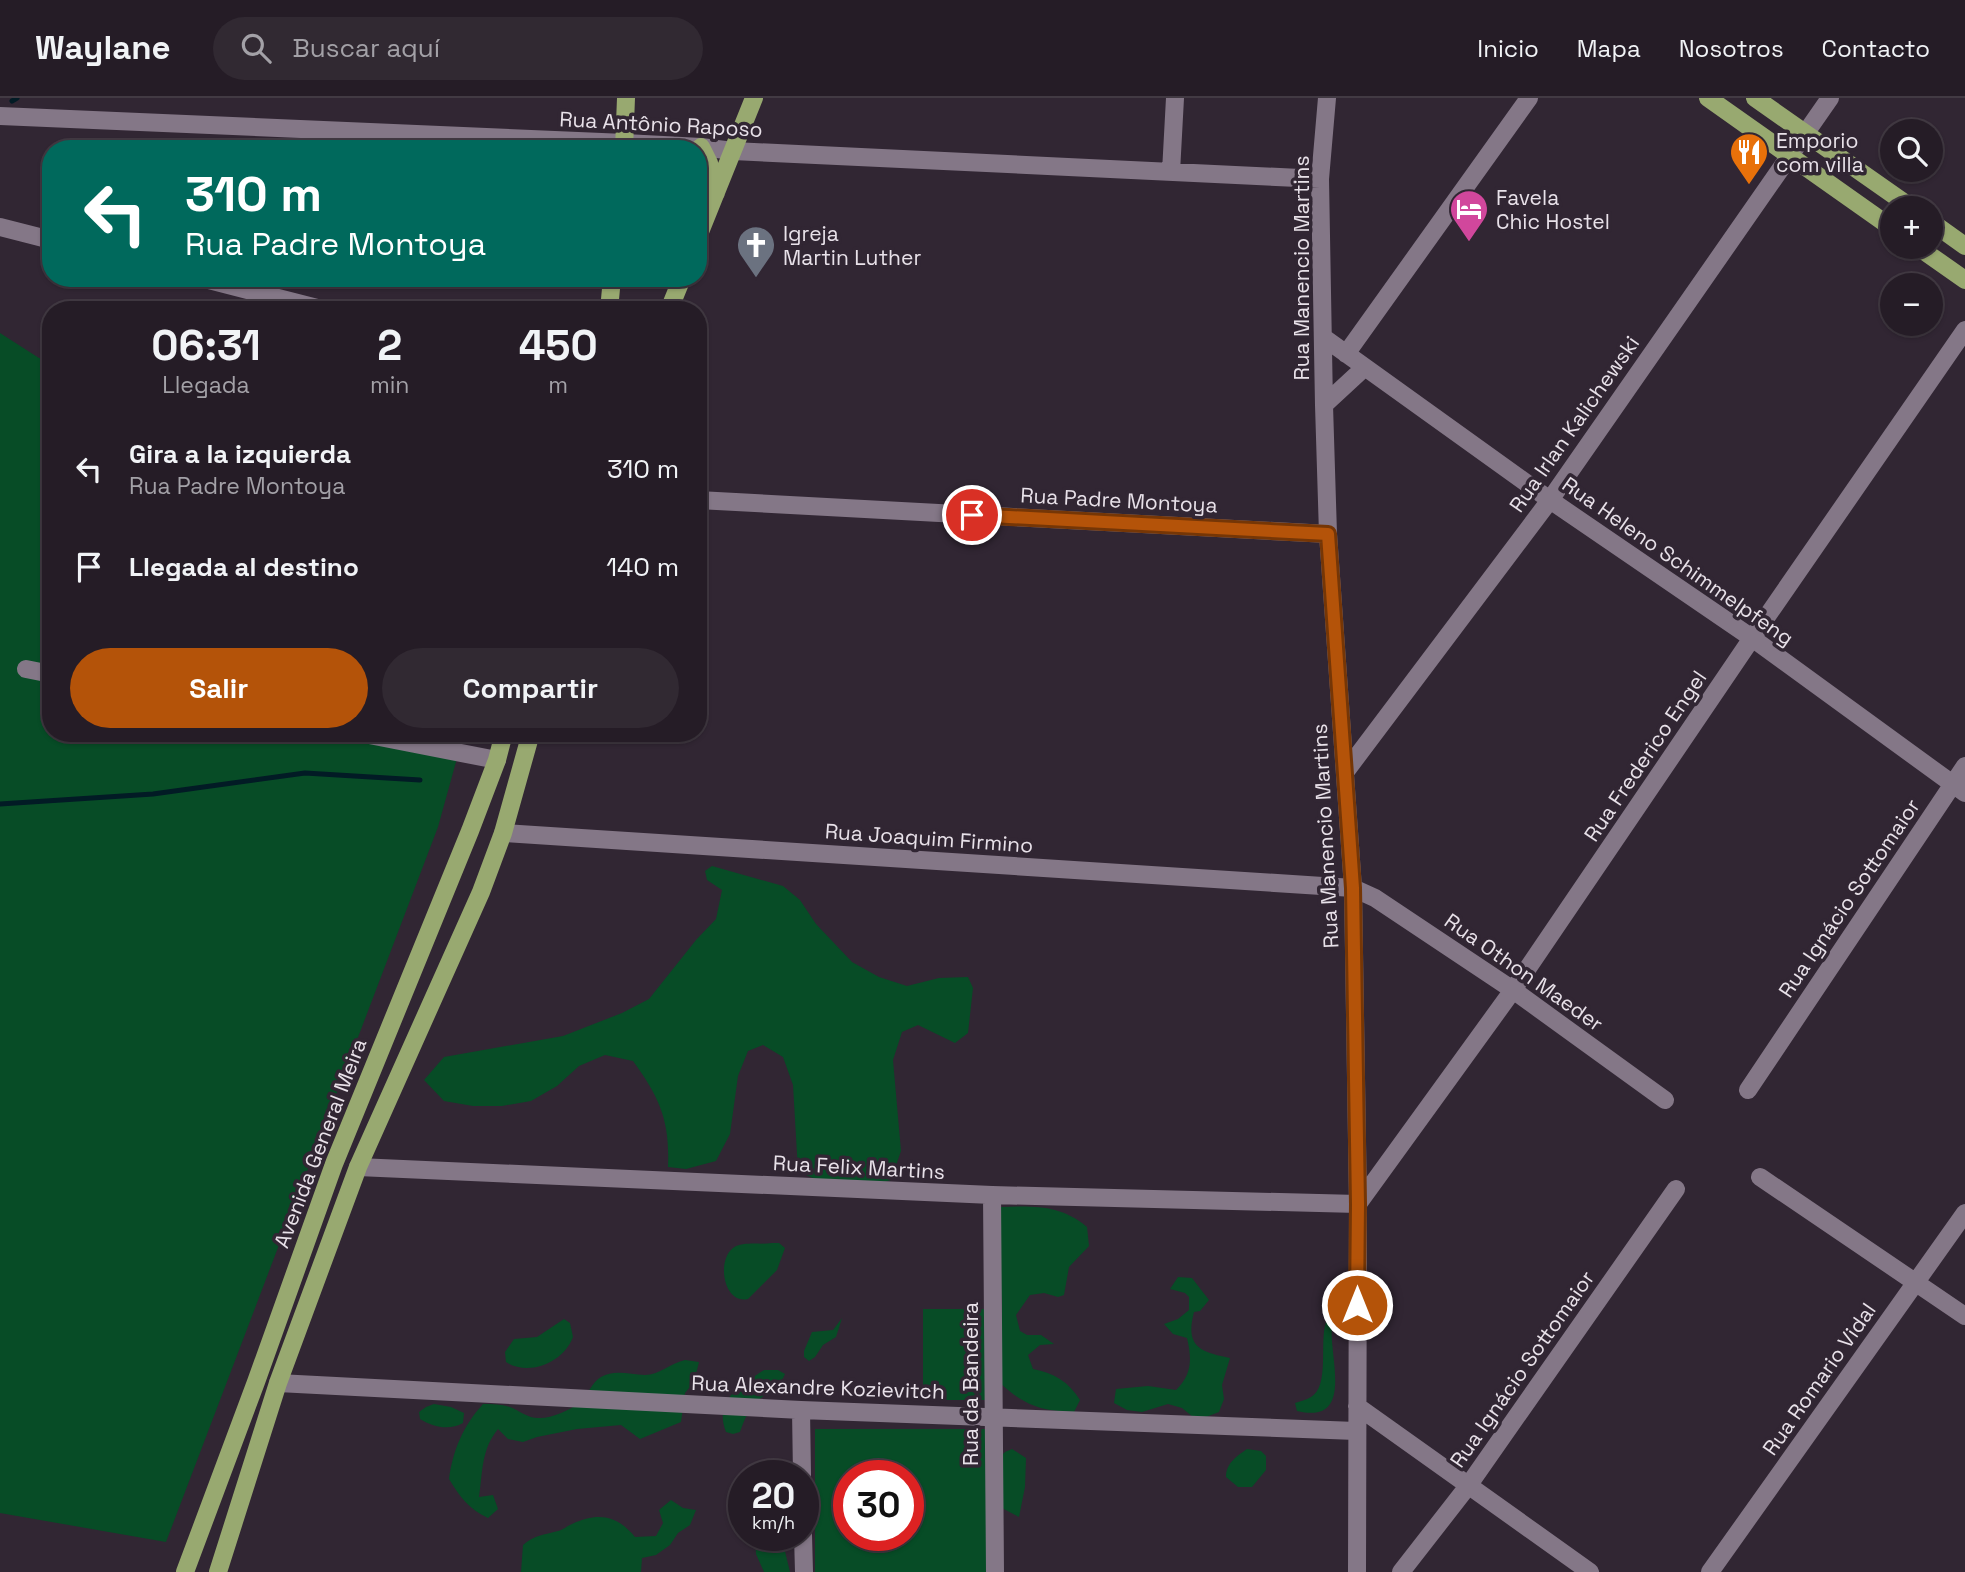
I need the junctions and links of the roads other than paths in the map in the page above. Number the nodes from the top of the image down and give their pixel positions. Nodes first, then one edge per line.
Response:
1 (626, 98) edge
2 (754, 98) edge
3 (1175, 98) edge
4 (1327, 98) edge
5 (1529, 98) edge
6 (1708, 98) edge
7 (1755, 98) edge
8 (1830, 98) edge
9 (0, 116) edge
10 (1806, 133) junction
11 (500, 140) edge
12 (625, 140) edge
13 (707, 148) edge
14 (733, 151) junction
15 (1790, 156) junction
16 (707, 159) edge
17 (1171, 172) junction
18 (1320, 179) junction
19 (716, 193) junction
20 (1895, 196) edge
21 (707, 215) edge
22 (1880, 220) edge
23 (0, 227) edge
24 (1943, 230) edge
25 (42, 238) edge
26 (1965, 246) edge
27 (1935, 259) edge
28 (1965, 280) edge
29 (236, 287) edge
30 (289, 301) edge
31 (1965, 330) edge
32 (1323, 337) junction
33 (1346, 354) junction
34 (1364, 368) junction
35 (1324, 405) junction
36 (707, 500) edge
37 (1550, 500) junction
38 (1328, 534) junction
39 (1752, 638) junction
40 (26, 669) dead end
41 (42, 672) edge
42 (405, 742) edge
43 (502, 742) edge
44 (529, 742) edge
45 (497, 760) junction
46 (1965, 766) edge
47 (1346, 771) junction
48 (1959, 789) edge
49 (503, 834) junction
50 (1353, 888) junction
51 (1513, 990) junction
52 (1748, 1090) dead end
53 (1665, 1100) dead end
54 (358, 1167) junction
55 (1760, 1177) dead end
56 (1676, 1189) dead end
57 (992, 1195) junction
58 (1358, 1204) junction
59 (1965, 1213) edge
60 (1915, 1284) junction
61 (1965, 1316) edge
62 (278, 1383) junction
63 (1357, 1406) junction
64 (801, 1410) junction
65 (993, 1416) junction
66 (1356, 1431) junction
67 (802, 1460) edge
68 (1468, 1486) junction
69 (803, 1551) edge
70 (184, 1572) edge
71 (218, 1572) edge
72 (804, 1572) edge
73 (995, 1572) edge
74 (1357, 1572) edge
75 (1401, 1572) edge
76 (1590, 1572) edge
77 (1710, 1572) edge

1 - 12 main road
2 - 14 main road
3 - 17 street
4 - 18 street, Rua Manencio Martins
5 - 33 street
6 - 15 main road
7 - 10 main road
8 - 10 street, Rua Irlan Kalichewski
9 - 11 street, Rua Antônio Raposo
10 - 15 street, Rua Irlan Kalichewski
10 - 20 main road
13 - 14 street, Rua Antônio Raposo
14 - 17 street, Rua Antônio Raposo
14 - 19 main road
15 - 22 main road
15 - 37 street, Rua Irlan Kalichewski
16 - 19 main road
17 - 18 street, Rua Antônio Raposo
18 - 32 street, Rua Manencio Martins
19 - 21 main road
23 - 25 street
24 - 26 main road
27 - 28 main road
29 - 30 street
31 - 39 street, Rua Frederico Engel
32 - 33 street, Rua Heleno Schimmelpfeng
32 - 35 street, Rua Manencio Martins
33 - 34 street, Rua Heleno Schimmelpfeng
34 - 35 street
34 - 37 street, Rua Heleno Schimmelpfeng
35 - 38 street, Rua Manencio Martins
36 - 38 street, Rua Padre Montoya
37 - 39 street, Rua Heleno Schimmelpfeng
37 - 47 street, Rua Irlan Kalichewski
38 - 47 street, Rua Manencio Martins
39 - 48 street, Rua Heleno Schimmelpfeng
39 - 51 street, Rua Frederico Engel
40 - 41 street
42 - 45 street
43 - 45 main road, Avenida General Meira
44 - 49 main road, Avenida General Meira
45 - 70 main road, Avenida General Meira
46 - 48 street, Rua Ignácio Sottomaior
47 - 50 street, Rua Manencio Martins
48 - 52 street, Rua Ignácio Sottomaior
49 - 50 street, Rua Joaquim Firmino
49 - 54 main road, Avenida General Meira
50 - 51 street, Rua Othon Maeder
50 - 58 street, Rua Manencio Martins
51 - 53 street, Rua Othon Maeder
51 - 58 street, Rua Frederico Engel
54 - 57 street, Rua Felix Martins
54 - 62 main road, Avenida General Meira
55 - 60 street
56 - 68 street, Rua Ignácio Sottomaior
57 - 58 street, Rua Felix Martins
57 - 65 street, Rua da Bandeira
58 - 63 street, Rua Manencio Martins
59 - 60 street, Rua Romario Vidal
60 - 61 street
60 - 77 street, Rua Romario Vidal
62 - 64 street, Rua Alexandre Kozievitch
62 - 71 main road, Avenida General Meira
63 - 66 street, Rua Manencio Martins
63 - 68 street
64 - 65 street, Rua Alexandre Kozievitch
64 - 67 street
65 - 66 street, Rua Alexandre Kozievitch
65 - 73 street, Rua da Bandeira
66 - 74 street, Rua Manencio Martins
68 - 75 street, Rua Ignácio Sottomaior
68 - 76 street
69 - 72 street

